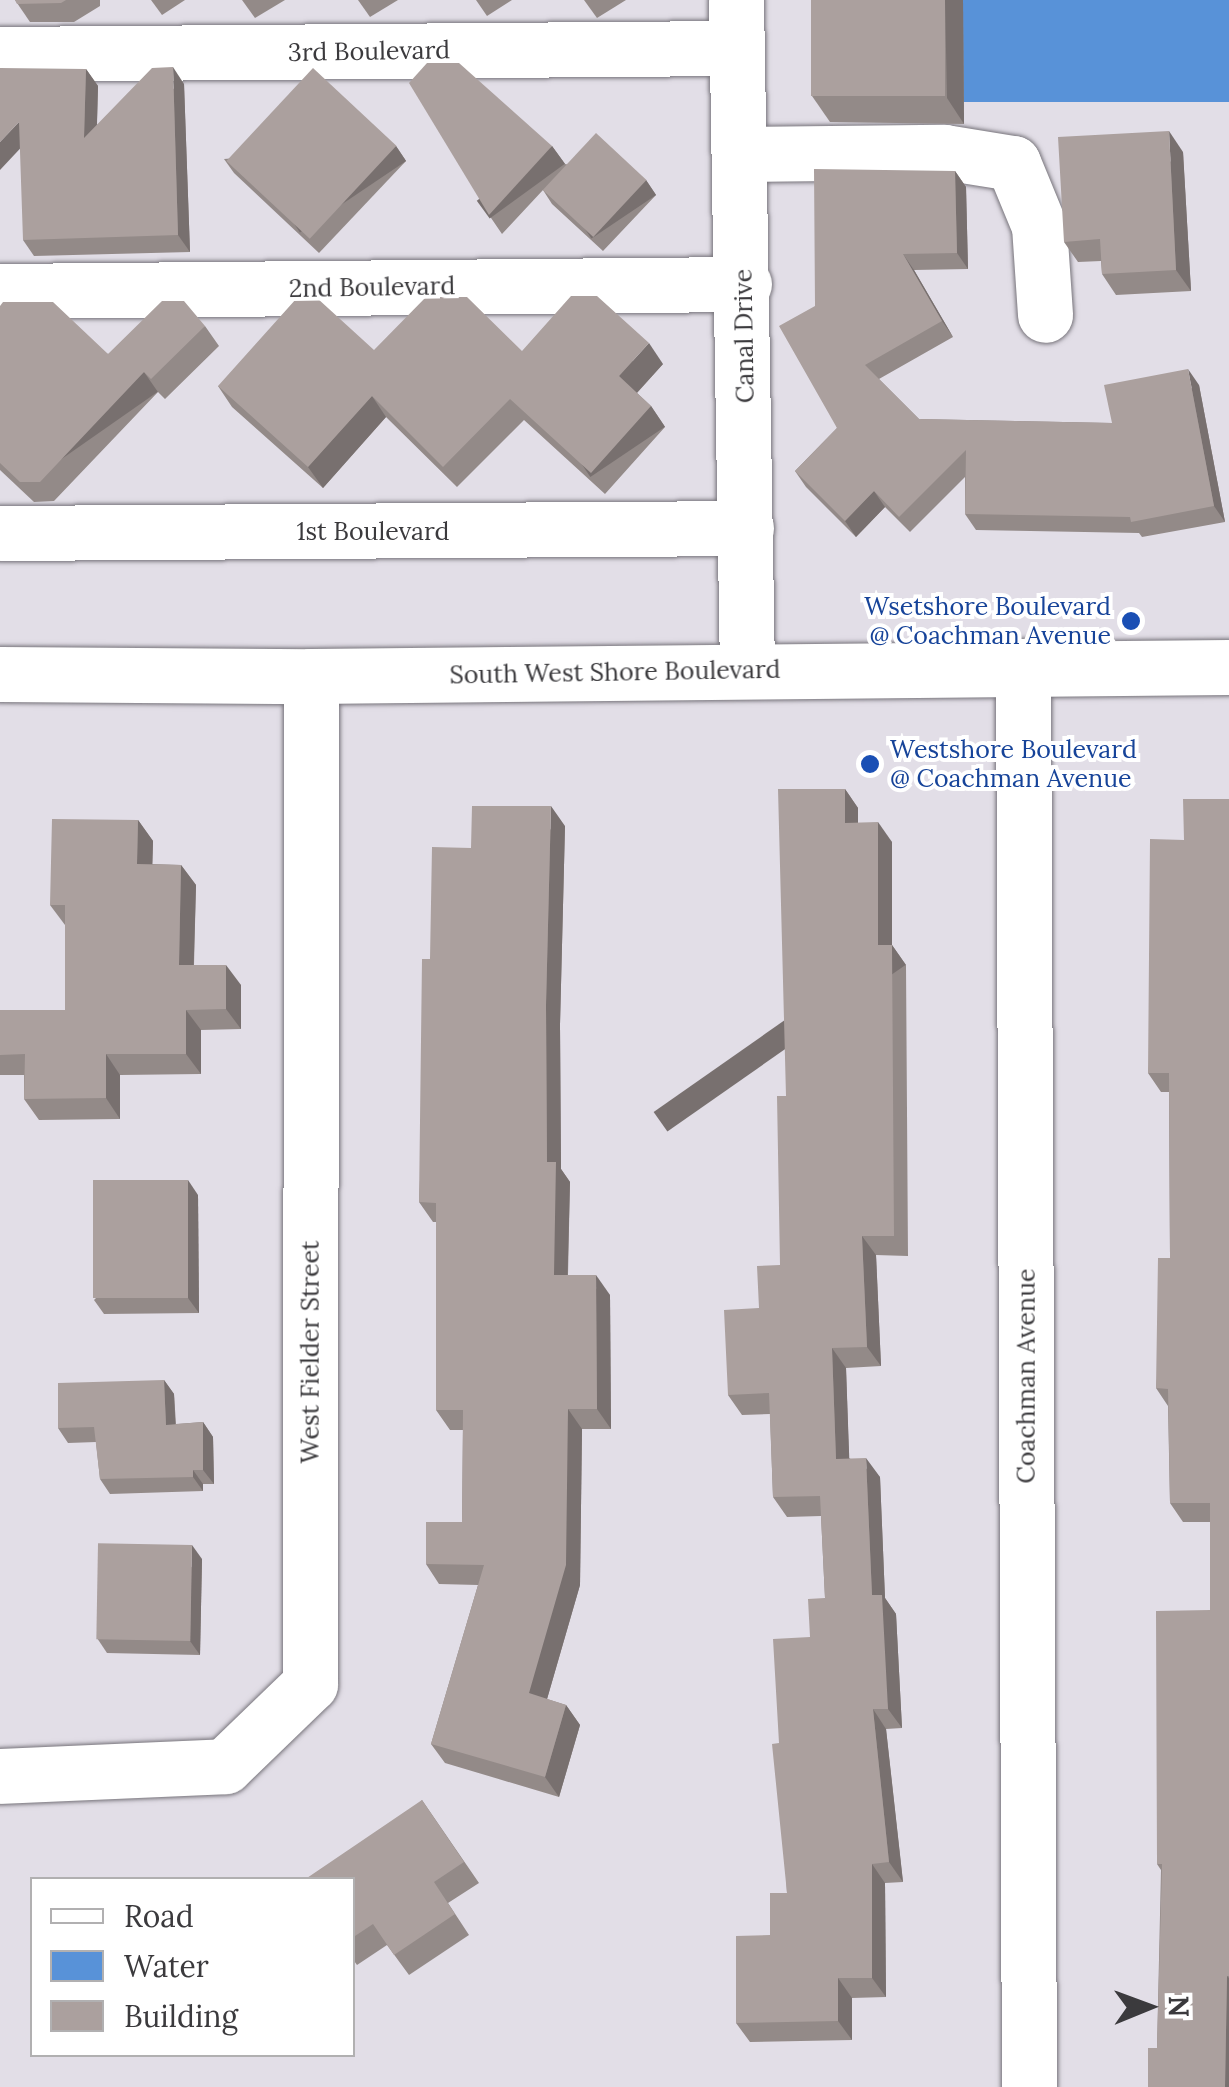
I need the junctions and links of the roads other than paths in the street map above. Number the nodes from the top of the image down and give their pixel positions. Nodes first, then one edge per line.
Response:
1 (737, 24) edge
2 (0, 54) edge
3 (740, 154) junction
4 (744, 284) junction
5 (0, 291) edge
6 (1045, 315) dead end
7 (0, 533) edge
8 (746, 549) junction
9 (1023, 666) junction
10 (1229, 667) edge
11 (746, 671) junction
12 (0, 674) edge
13 (311, 676) junction
14 (0, 1776) edge
15 (1029, 2087) edge

1 - 2 street, 3rd Boulevard
1 - 3 street, Canal Drive
3 - 4 street, Canal Drive
3 - 6 street
4 - 5 street, 2nd Boulevard
4 - 8 street, Canal Drive
7 - 8 street, 1st Boulevard
8 - 11 street, Canal Drive
9 - 10 street, South West Shore Boulevard
9 - 11 street, South West Shore Boulevard
9 - 15 street, Coachman Avenue
11 - 13 street, South West Shore Boulevard
12 - 13 street, South West Shore Boulevard
13 - 14 street, West Fielder Street

